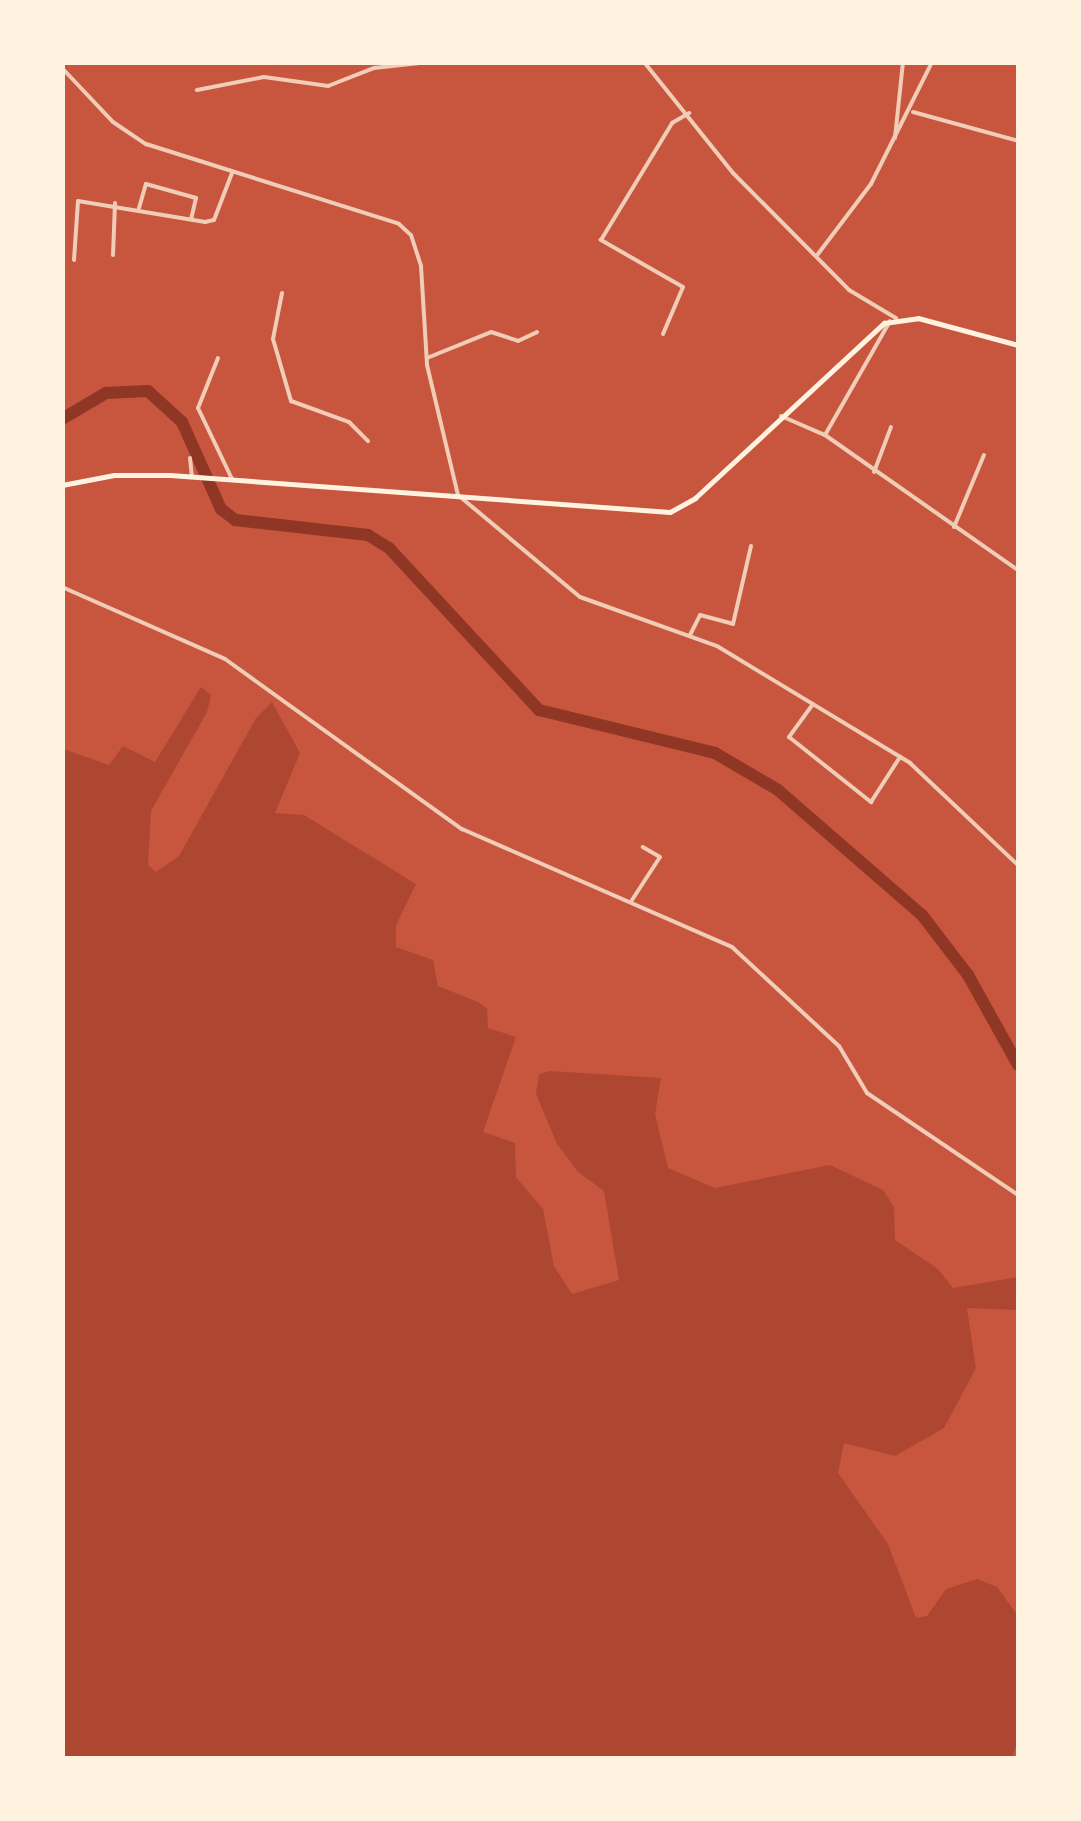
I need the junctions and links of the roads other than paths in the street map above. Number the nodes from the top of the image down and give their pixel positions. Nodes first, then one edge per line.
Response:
1 (429, 62) edge
2 (644, 62) edge
3 (904, 62) edge
4 (932, 62) edge
5 (62, 68) edge
6 (197, 90) dead end
7 (690, 112) junction
8 (911, 112) junction
9 (894, 142) junction
10 (1018, 142) edge
11 (232, 173) junction
12 (114, 202) junction
13 (138, 208) junction
14 (191, 220) junction
15 (818, 254) junction
16 (112, 255) dead end
17 (74, 260) dead end
18 (282, 293) dead end
19 (893, 319) junction
20 (537, 332) dead end
21 (663, 334) dead end
22 (1018, 344) edge
23 (218, 358) dead end
24 (426, 358) junction
25 (781, 416) junction
26 (891, 426) dead end
27 (824, 435) junction
28 (368, 441) dead end
29 (984, 455) dead end
30 (190, 458) dead end
31 (874, 472) junction
32 (192, 476) junction
33 (230, 479) junction
34 (62, 486) edge
35 (462, 498) junction
36 (954, 528) junction
37 (750, 546) dead end
38 (1018, 570) edge
39 (62, 587) edge
40 (690, 636) junction
41 (813, 704) junction
42 (900, 757) junction
43 (643, 847) dead end
44 (1018, 865) edge
45 (631, 902) junction
46 (1018, 1195) edge

1 - 6 street
2 - 7 street
3 - 9 street
4 - 8 street
5 - 11 street
7 - 15 street
7 - 21 street
8 - 9 street
8 - 10 street
9 - 15 street
11 - 14 street
11 - 24 street
12 - 13 street
12 - 16 street
12 - 17 street
13 - 14 street
13 - 14 street
15 - 19 street
18 - 28 street
19 - 22 main road
19 - 25 main road
19 - 27 street
20 - 24 street
23 - 33 street
24 - 35 street
25 - 27 street
25 - 35 main road
26 - 31 street
27 - 31 street
29 - 36 street
30 - 32 street
31 - 36 street
32 - 33 main road
32 - 34 main road
33 - 35 main road
35 - 40 street
36 - 38 street
37 - 40 street
39 - 45 street
40 - 41 street
41 - 42 street
41 - 42 street
42 - 44 street
43 - 45 street
45 - 46 street

